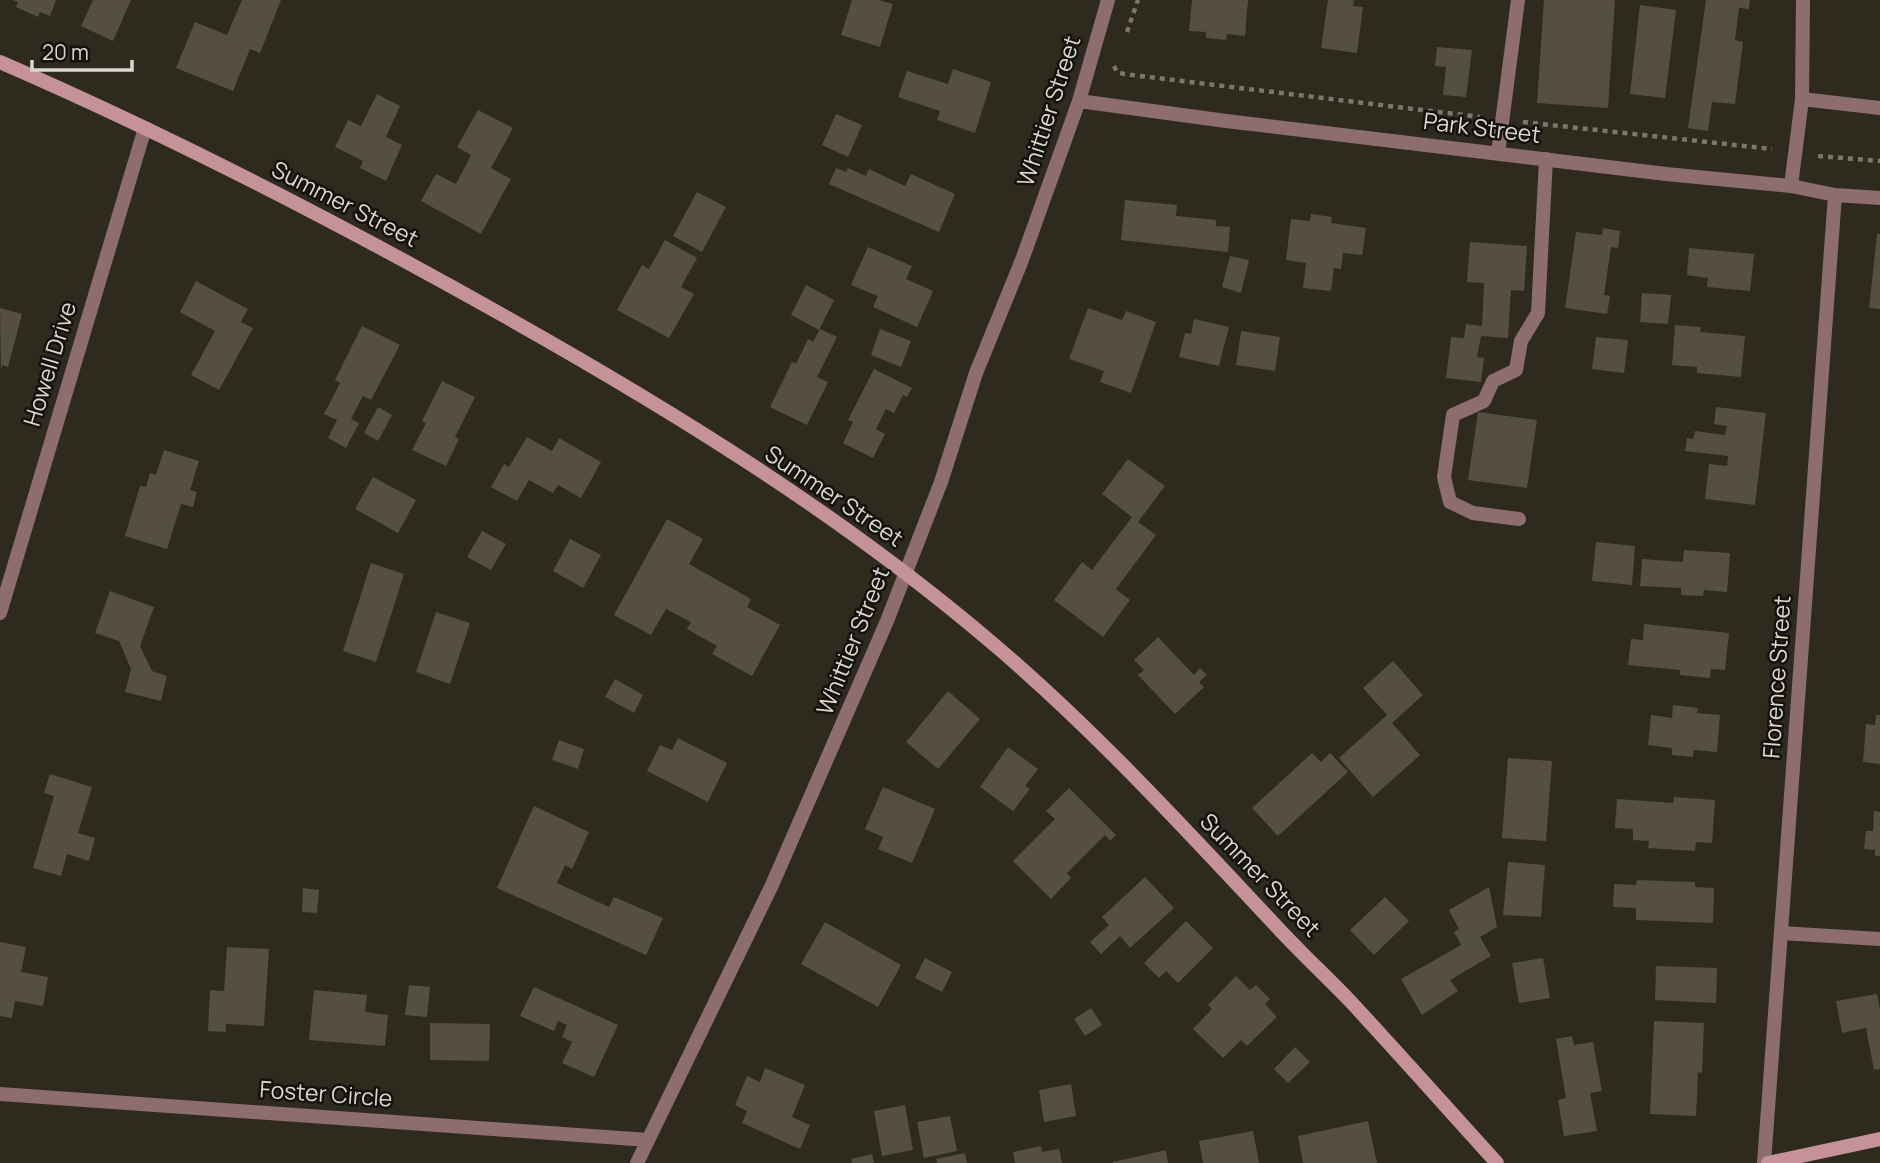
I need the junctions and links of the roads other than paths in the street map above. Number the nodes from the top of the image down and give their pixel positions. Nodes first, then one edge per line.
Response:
1 (1108, 0) edge
2 (1518, 0) edge
3 (1803, 0) edge
4 (0, 62) edge
5 (1802, 99) junction
6 (1079, 101) junction
7 (1880, 108) edge
8 (145, 128) junction
9 (1498, 153) junction
10 (1546, 159) junction
11 (1791, 187) junction
12 (1835, 195) junction
13 (1880, 198) edge
14 (1519, 519) dead end
15 (906, 573) junction
16 (0, 613) edge
17 (1781, 933) junction
18 (1880, 939) edge
19 (0, 1094) edge
20 (1880, 1139) edge
21 (648, 1140) junction
22 (637, 1163) edge
23 (1497, 1163) edge
24 (1766, 1163) edge

1 - 6 street, Whittier Street
2 - 9 street
3 - 5 street
4 - 8 street, Summer Street
5 - 7 street
5 - 11 street
6 - 9 street, Park Street
6 - 15 street, Whittier Street
8 - 15 street, Summer Street
8 - 16 street, Howell Drive
9 - 10 street, Park Street
10 - 11 street, Park Street
10 - 14 street
11 - 12 street, Park Street
12 - 13 street, Park Street
12 - 17 street, Florence Street
15 - 21 street, Whittier Street
15 - 23 street, Summer Street
17 - 18 street
17 - 24 street, Florence Street
19 - 21 street, Foster Circle
20 - 24 street
21 - 22 street, Whittier Street

